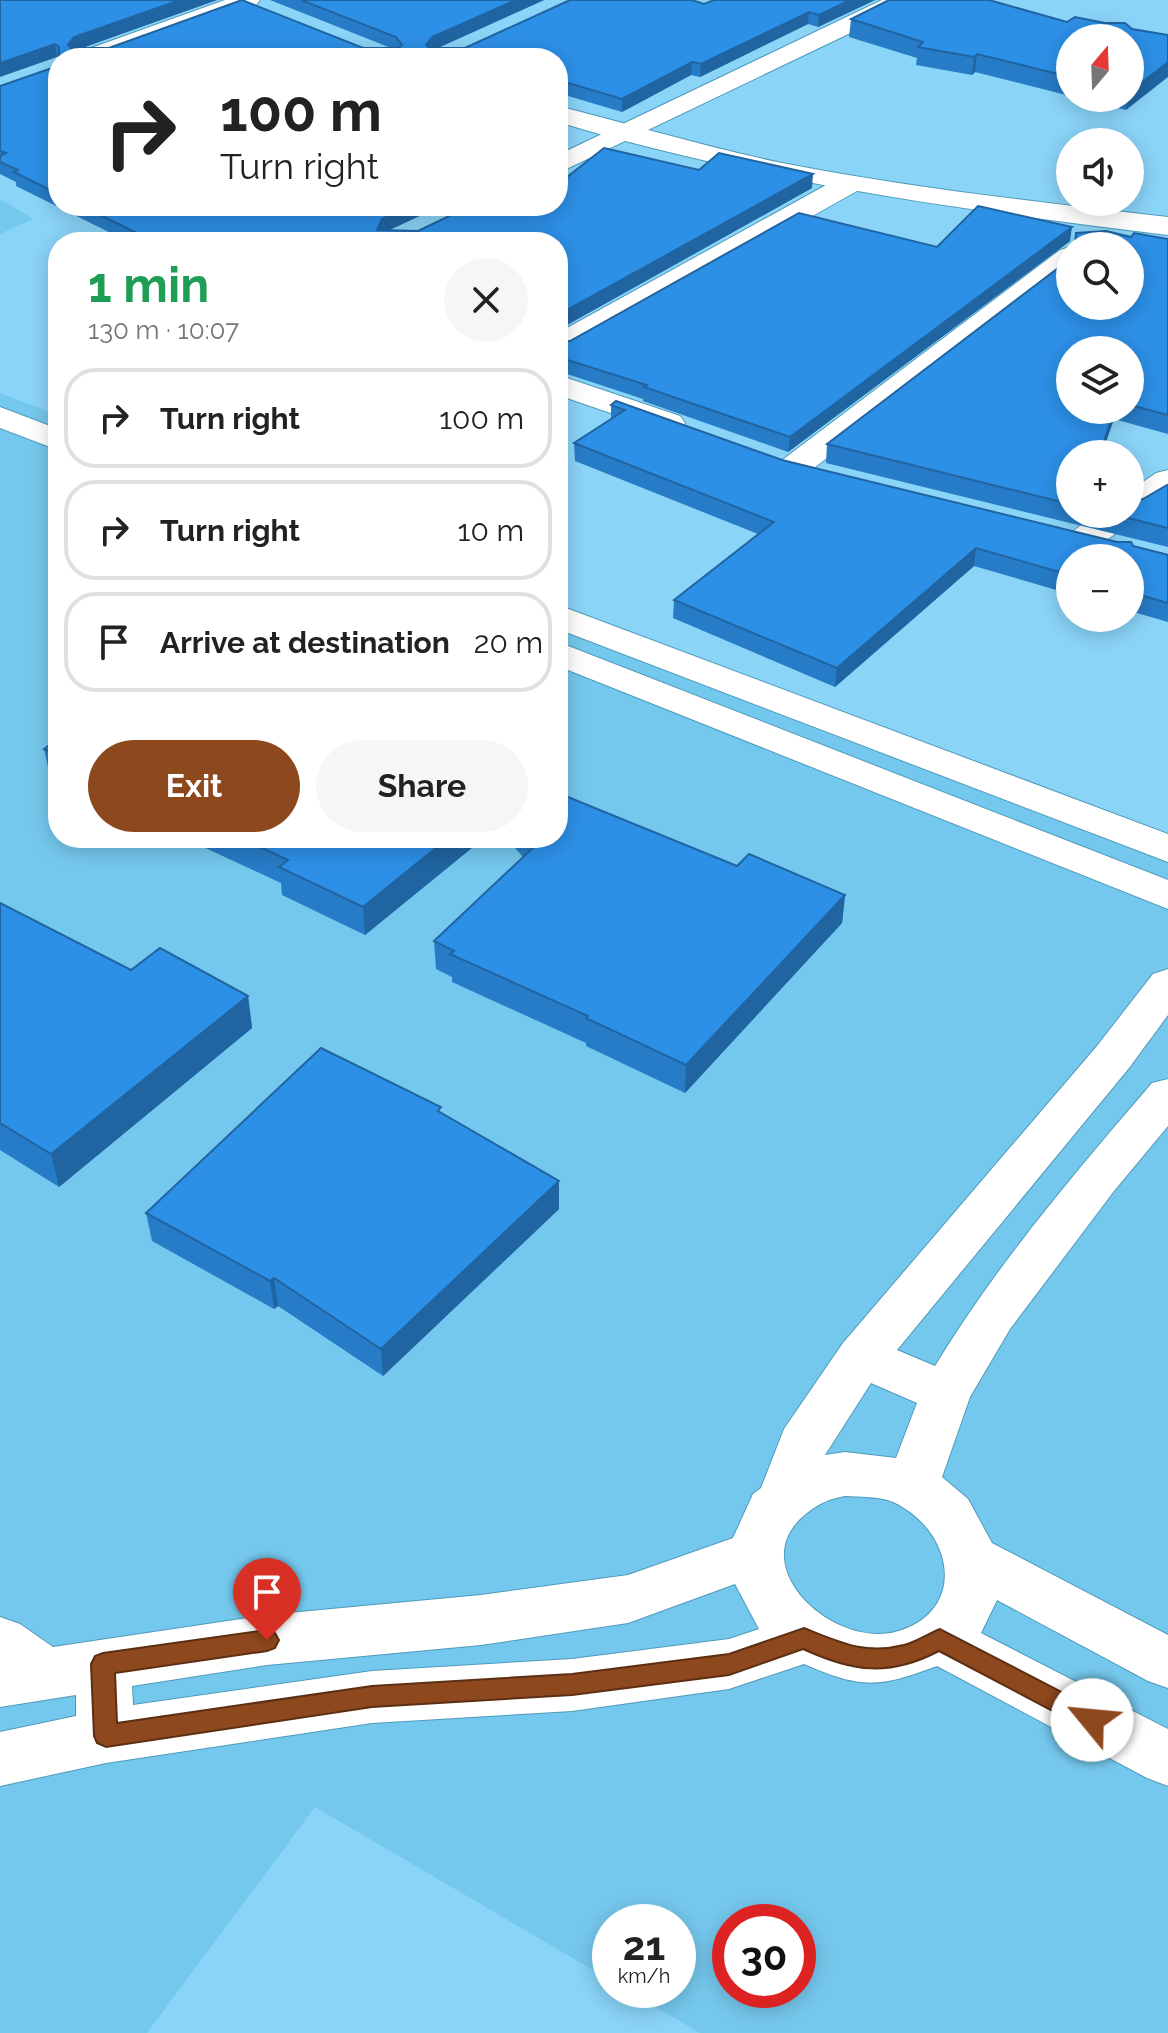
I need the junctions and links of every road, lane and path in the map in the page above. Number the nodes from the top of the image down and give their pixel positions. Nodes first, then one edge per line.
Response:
1 (901, 0) edge
2 (244, 1) edge
3 (273, 13) edge
4 (114, 48) edge
5 (568, 117) edge
6 (622, 134) junction
7 (568, 160) edge
8 (847, 185) junction
9 (1118, 220) junction
10 (1168, 226) edge
11 (1102, 232) edge
12 (1056, 266) edge
13 (568, 340) edge
14 (568, 388) edge
15 (0, 417) edge
16 (48, 436) edge
17 (705, 436) edge
18 (838, 479) edge
19 (1168, 480) edge
20 (1144, 497) edge
21 (1089, 528) edge
22 (1091, 544) edge
23 (568, 620) edge
24 (568, 657) edge
25 (850, 728) junction
26 (819, 757) junction
27 (1168, 849) edge
28 (1168, 895) edge
29 (1168, 984) edge
30 (1168, 1095) edge
31 (861, 1357) junction
32 (946, 1393) junction
33 (912, 1486) junction
34 (784, 1498) junction
35 (756, 1553) junction
36 (974, 1560) junction
37 (804, 1639) junction
38 (940, 1640) junction
39 (1168, 1663) edge
40 (103, 1664) junction
41 (14, 1665) edge
42 (106, 1736) junction
43 (0, 1759) edge
44 (1168, 1759) edge

1 - 6 street
2 - 3 street
2 - 4 street
5 - 6 street
6 - 7 street
6 - 8 street
8 - 9 street
8 - 13 street
9 - 10 street
9 - 11 street
12 - 18 street
14 - 17 street
15 - 16 street
19 - 20 street
21 - 22 street
23 - 25 street
24 - 26 street
25 - 26 street
25 - 27 street
26 - 28 street
29 - 31 street
30 - 32 street
31 - 32 street
31 - 34 street
32 - 33 street
33 - 34 street
33 - 36 street
34 - 35 street
35 - 37 street
35 - 40 street
36 - 38 street
36 - 39 street
37 - 38 street
37 - 42 street
38 - 44 street
40 - 41 street
40 - 42 street
42 - 43 street

